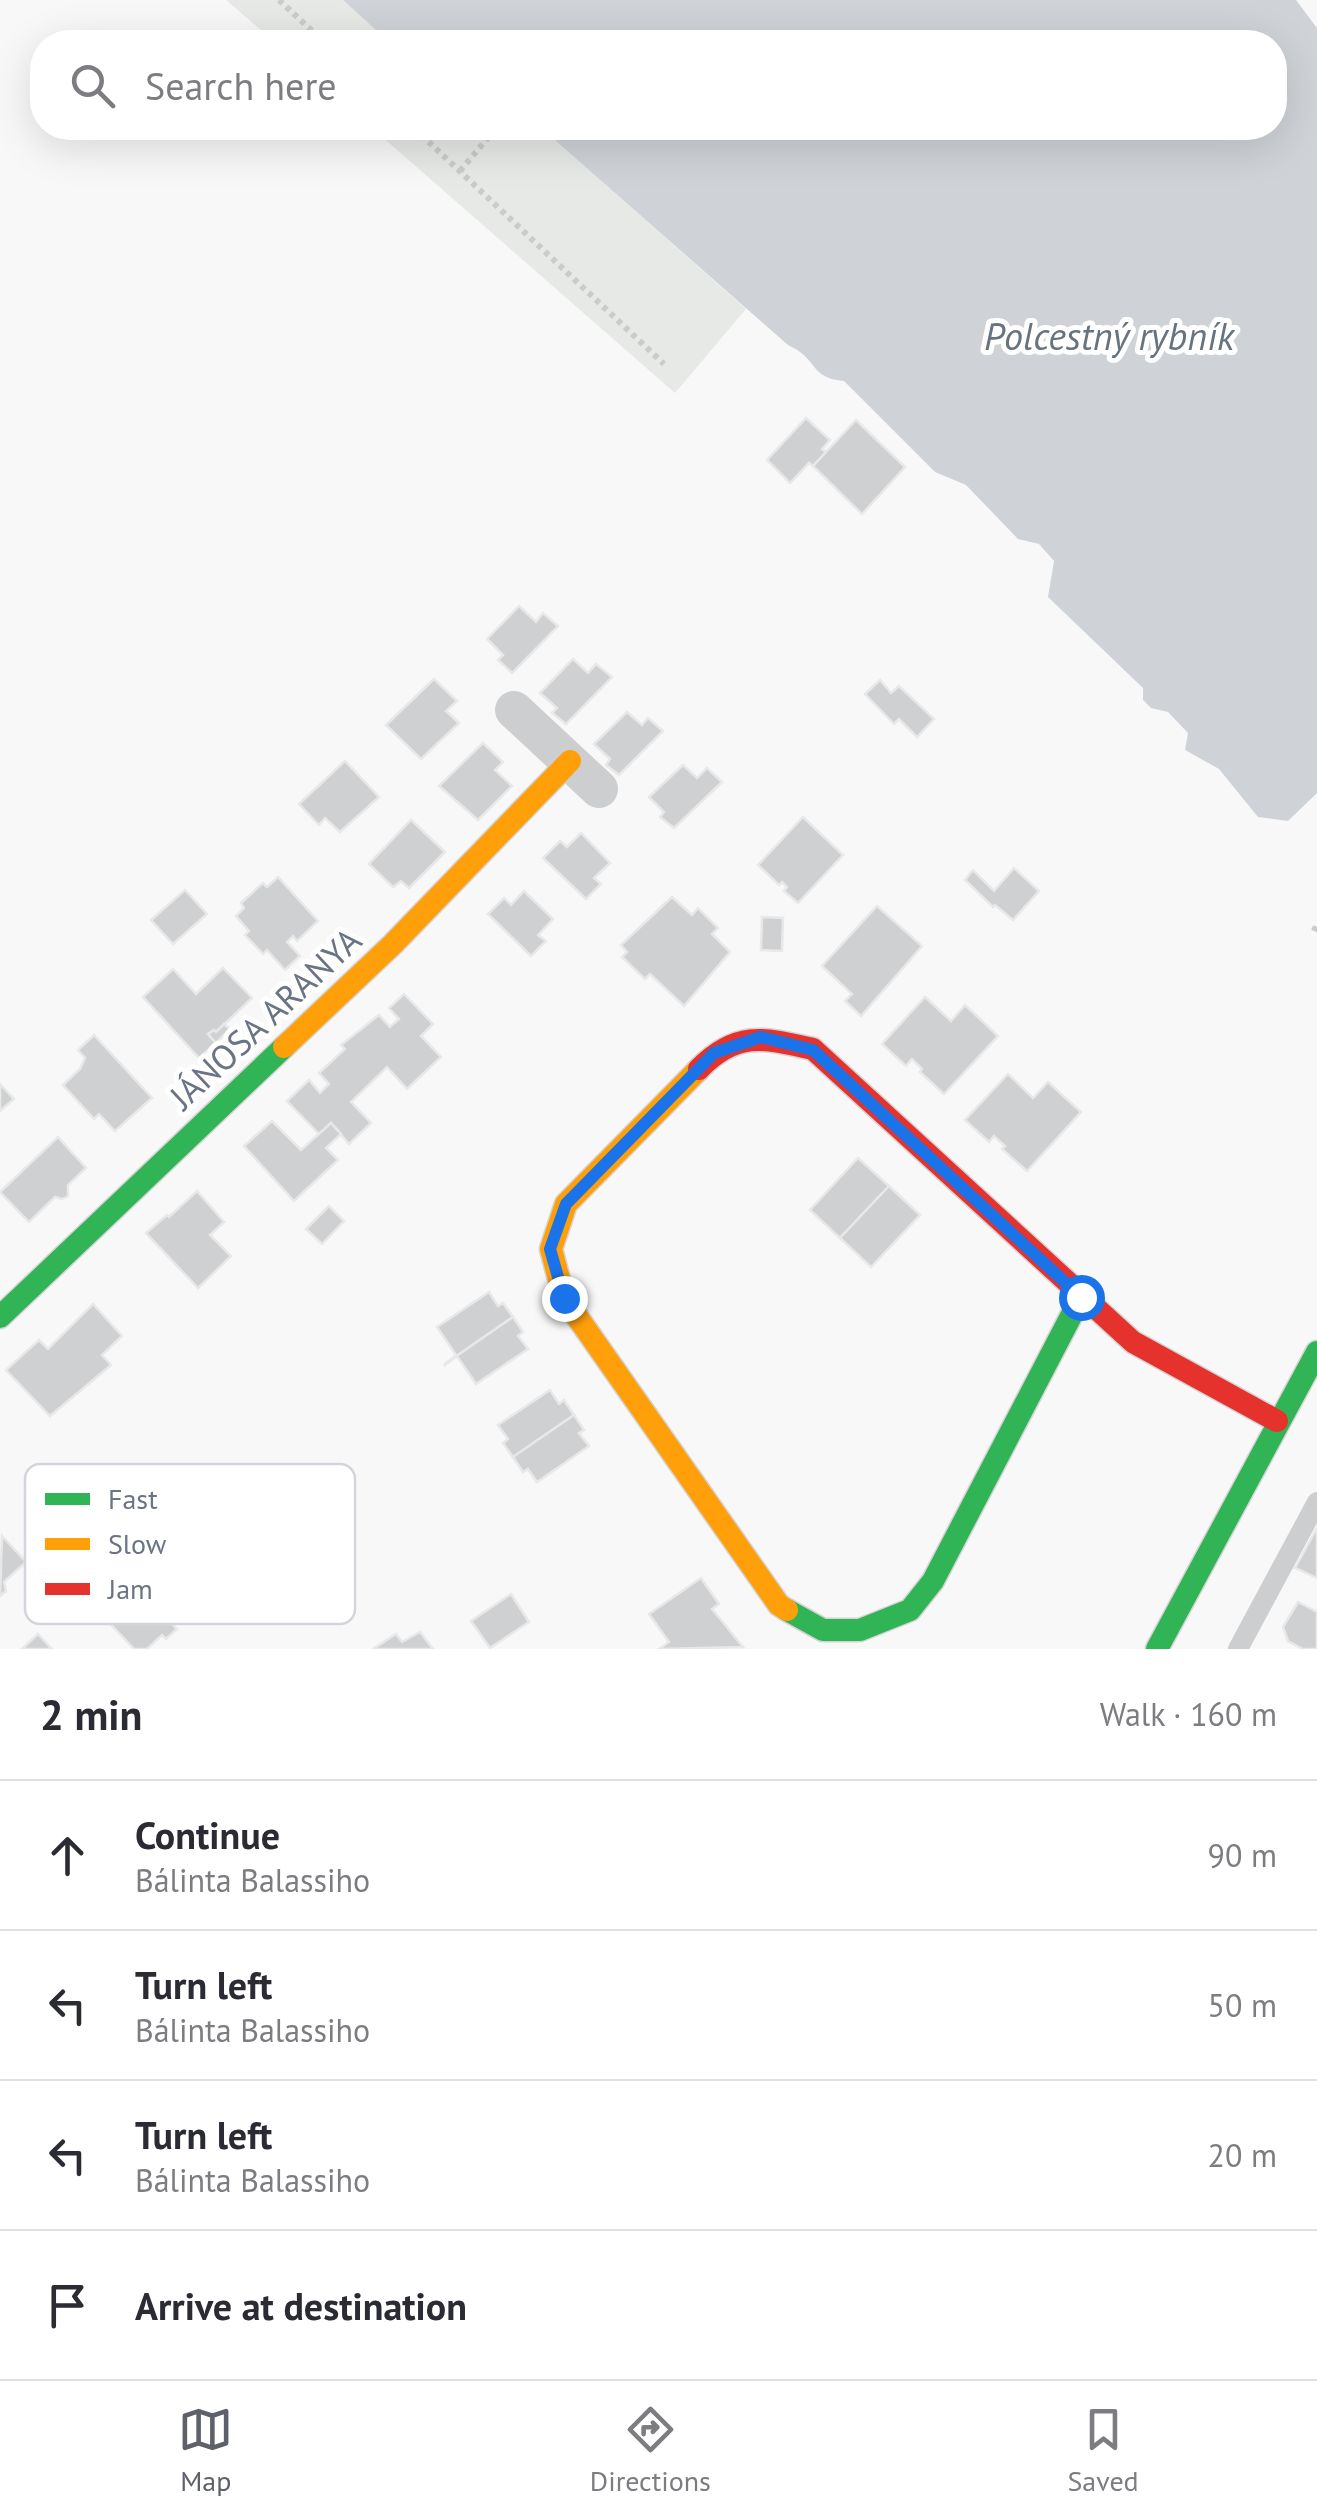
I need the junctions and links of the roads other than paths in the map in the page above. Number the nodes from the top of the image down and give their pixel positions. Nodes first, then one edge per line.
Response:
1 (514, 710) dead end
2 (570, 762) junction
3 (599, 789) dead end
4 (1081, 1297) junction
5 (0, 1317) edge
6 (1317, 1352) edge
7 (1278, 1421) junction
8 (1317, 1502) edge
9 (862, 1639) edge
10 (1157, 1649) edge
11 (1238, 1649) edge

1 - 2 street
2 - 3 street
2 - 5 street, JÁNOSA ARANYA
4 - 7 street
4 - 9 street
4 - 9 street
6 - 7 street
7 - 10 street
8 - 11 lane

